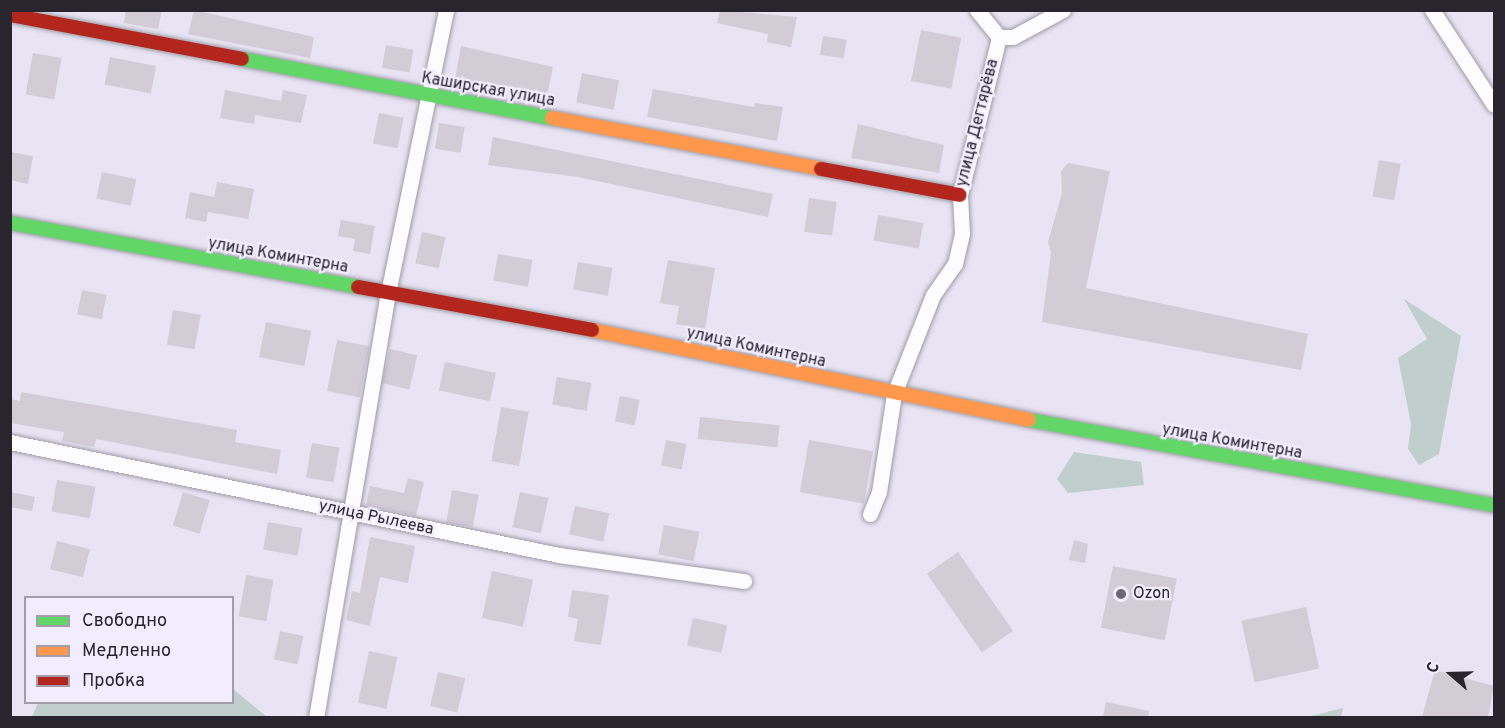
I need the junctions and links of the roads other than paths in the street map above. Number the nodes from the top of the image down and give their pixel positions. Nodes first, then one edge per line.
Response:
1 (446, 10) edge
2 (977, 10) edge
3 (1063, 10) edge
4 (1432, 10) edge
5 (10, 15) edge
6 (999, 37) junction
7 (429, 96) junction
8 (1494, 105) edge
9 (960, 195) junction
10 (10, 223) edge
11 (388, 293) junction
12 (894, 394) junction
13 (10, 442) edge
14 (1494, 505) edge
15 (350, 514) junction
16 (870, 514) dead end
17 (744, 581) dead end
18 (316, 717) edge

1 - 7 street
2 - 6 street
3 - 6 street, улица Дегтярёва
4 - 8 street
5 - 7 street, Каширская улица
6 - 9 street, улица Дегтярёва
7 - 9 street, Каширская улица
7 - 11 street
9 - 12 street, улица Дегтярёва
10 - 11 street, улица Коминтерна
11 - 12 street, улица Коминтерна
11 - 15 street
12 - 14 street, улица Коминтерна
12 - 16 street, улица Дегтярёва
13 - 15 street, улица Рылеева
15 - 17 street, улица Рылеева
15 - 18 street

